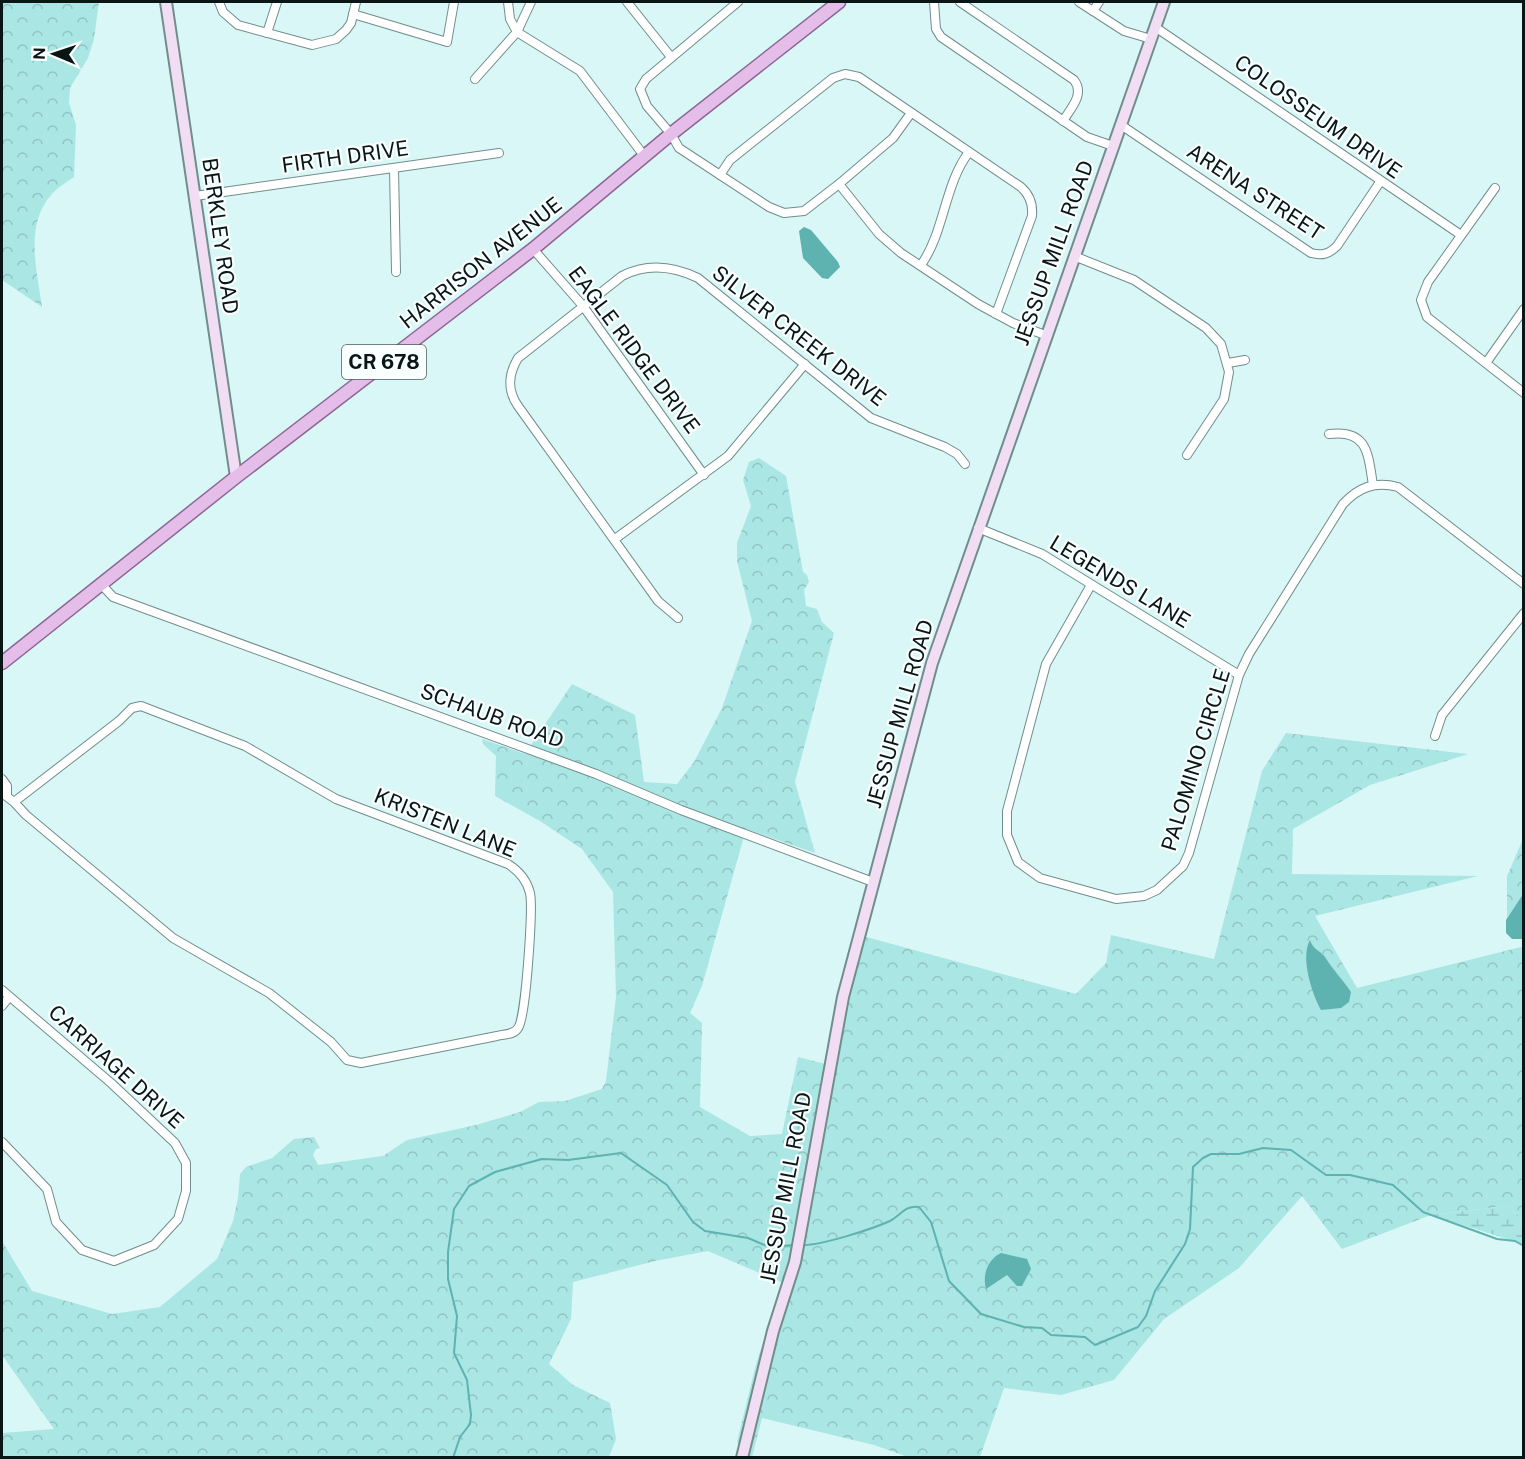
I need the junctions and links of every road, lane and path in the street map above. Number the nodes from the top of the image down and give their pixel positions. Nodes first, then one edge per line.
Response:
1 (166, 2) edge
2 (219, 2) edge
3 (277, 2) edge
4 (356, 2) edge
5 (454, 2) edge
6 (508, 2) edge
7 (531, 2) edge
8 (627, 2) edge
9 (738, 2) edge
10 (840, 2) edge
11 (934, 2) edge
12 (960, 2) edge
13 (1079, 2) edge
14 (1099, 2) edge
15 (1164, 2) edge
16 (1093, 11) junction
17 (353, 14) junction
18 (1155, 27) junction
19 (517, 32) junction
20 (267, 33) junction
21 (1151, 39) junction
22 (670, 57) junction
23 (475, 79) dead end
24 (911, 113) junction
25 (1063, 121) junction
26 (1121, 125) junction
27 (671, 134) junction
28 (1113, 146) junction
29 (969, 152) junction
30 (499, 153) dead end
31 (645, 157) junction
32 (394, 168) junction
33 (720, 175) junction
34 (1380, 182) junction
35 (839, 184) junction
36 (1495, 188) dead end
37 (195, 196) junction
38 (1461, 235) junction
39 (533, 249) junction
40 (1074, 256) junction
41 (921, 265) junction
42 (396, 272) dead end
43 (582, 306) junction
44 (1524, 309) edge
45 (996, 314) junction
46 (1046, 335) junction
47 (1245, 360) dead end
48 (1228, 363) junction
49 (1486, 363) junction
50 (805, 364) junction
51 (1524, 393) edge
52 (1329, 434) dead end
53 (1187, 454) dead end
54 (965, 464) dead end
55 (704, 475) junction
56 (236, 477) junction
57 (1373, 485) junction
58 (978, 528) junction
59 (615, 539) junction
60 (101, 584) junction
61 (1524, 584) edge
62 (1091, 585) junction
63 (1524, 614) edge
64 (678, 618) dead end
65 (2, 663) edge
66 (1239, 675) junction
67 (1435, 736) dead end
68 (2, 779) edge
69 (4, 794) edge
70 (14, 801) junction
71 (873, 882) junction
72 (2, 990) edge
73 (9, 997) junction
74 (2, 1006) edge
75 (2, 1142) edge
76 (742, 1458) edge

1 - 37 street, BERKLEY ROAD
2 - 20 street
3 - 20 street
4 - 17 street
5 - 17 street
6 - 19 street
7 - 19 street
8 - 22 street
9 - 22 street
10 - 27 main road, HARRISON AVENUE / CR 678
11 - 25 street
12 - 25 street
13 - 16 street
14 - 16 street
15 - 18 street, JESSUP MILL ROAD
16 - 21 street
17 - 20 street
18 - 21 street, JESSUP MILL ROAD
18 - 34 street, COLOSSEUM DRIVE
19 - 23 street
19 - 31 street
21 - 26 street, JESSUP MILL ROAD
22 - 27 street
24 - 29 street
24 - 33 street
24 - 35 street
25 - 28 street
26 - 28 street, JESSUP MILL ROAD
26 - 34 street, ARENA STREET
27 - 31 main road, HARRISON AVENUE / CR 678
27 - 33 street
28 - 40 street, JESSUP MILL ROAD
29 - 41 street
29 - 45 street
30 - 32 street, FIRTH DRIVE
31 - 39 main road, HARRISON AVENUE / CR 678
32 - 37 street, FIRTH DRIVE
32 - 42 street
33 - 35 street
34 - 38 street, COLOSSEUM DRIVE
35 - 41 street
36 - 38 street
37 - 56 street, BERKLEY ROAD
38 - 49 street
39 - 43 street, EAGLE RIDGE DRIVE
39 - 56 main road, HARRISON AVENUE / CR 678
40 - 46 street, JESSUP MILL ROAD
40 - 48 street
41 - 45 street
43 - 50 street, SILVER CREEK DRIVE
43 - 55 street, EAGLE RIDGE DRIVE
43 - 59 street, SILVER CREEK DRIVE
44 - 49 street
45 - 46 street
46 - 58 street, JESSUP MILL ROAD
47 - 48 street
48 - 53 street
49 - 51 street
50 - 54 street, SILVER CREEK DRIVE
50 - 55 street
52 - 57 street
55 - 59 street
56 - 60 main road, HARRISON AVENUE / CR 678
57 - 61 street
57 - 66 street, PALOMINO CIRCLE
58 - 62 street, LEGENDS LANE
58 - 71 street, JESSUP MILL ROAD
59 - 64 street, SILVER CREEK DRIVE
60 - 65 main road, HARRISON AVENUE / CR 678
60 - 71 street, SCHAUB ROAD
62 - 66 street, LEGENDS LANE
62 - 66 street, PALOMINO CIRCLE
63 - 67 street
68 - 69 street, KRISTEN LANE
69 - 70 street, KRISTEN LANE
70 - 70 street, KRISTEN LANE
71 - 76 street, JESSUP MILL ROAD
72 - 73 street, CARRIAGE DRIVE
73 - 74 street
73 - 75 street, CARRIAGE DRIVE

